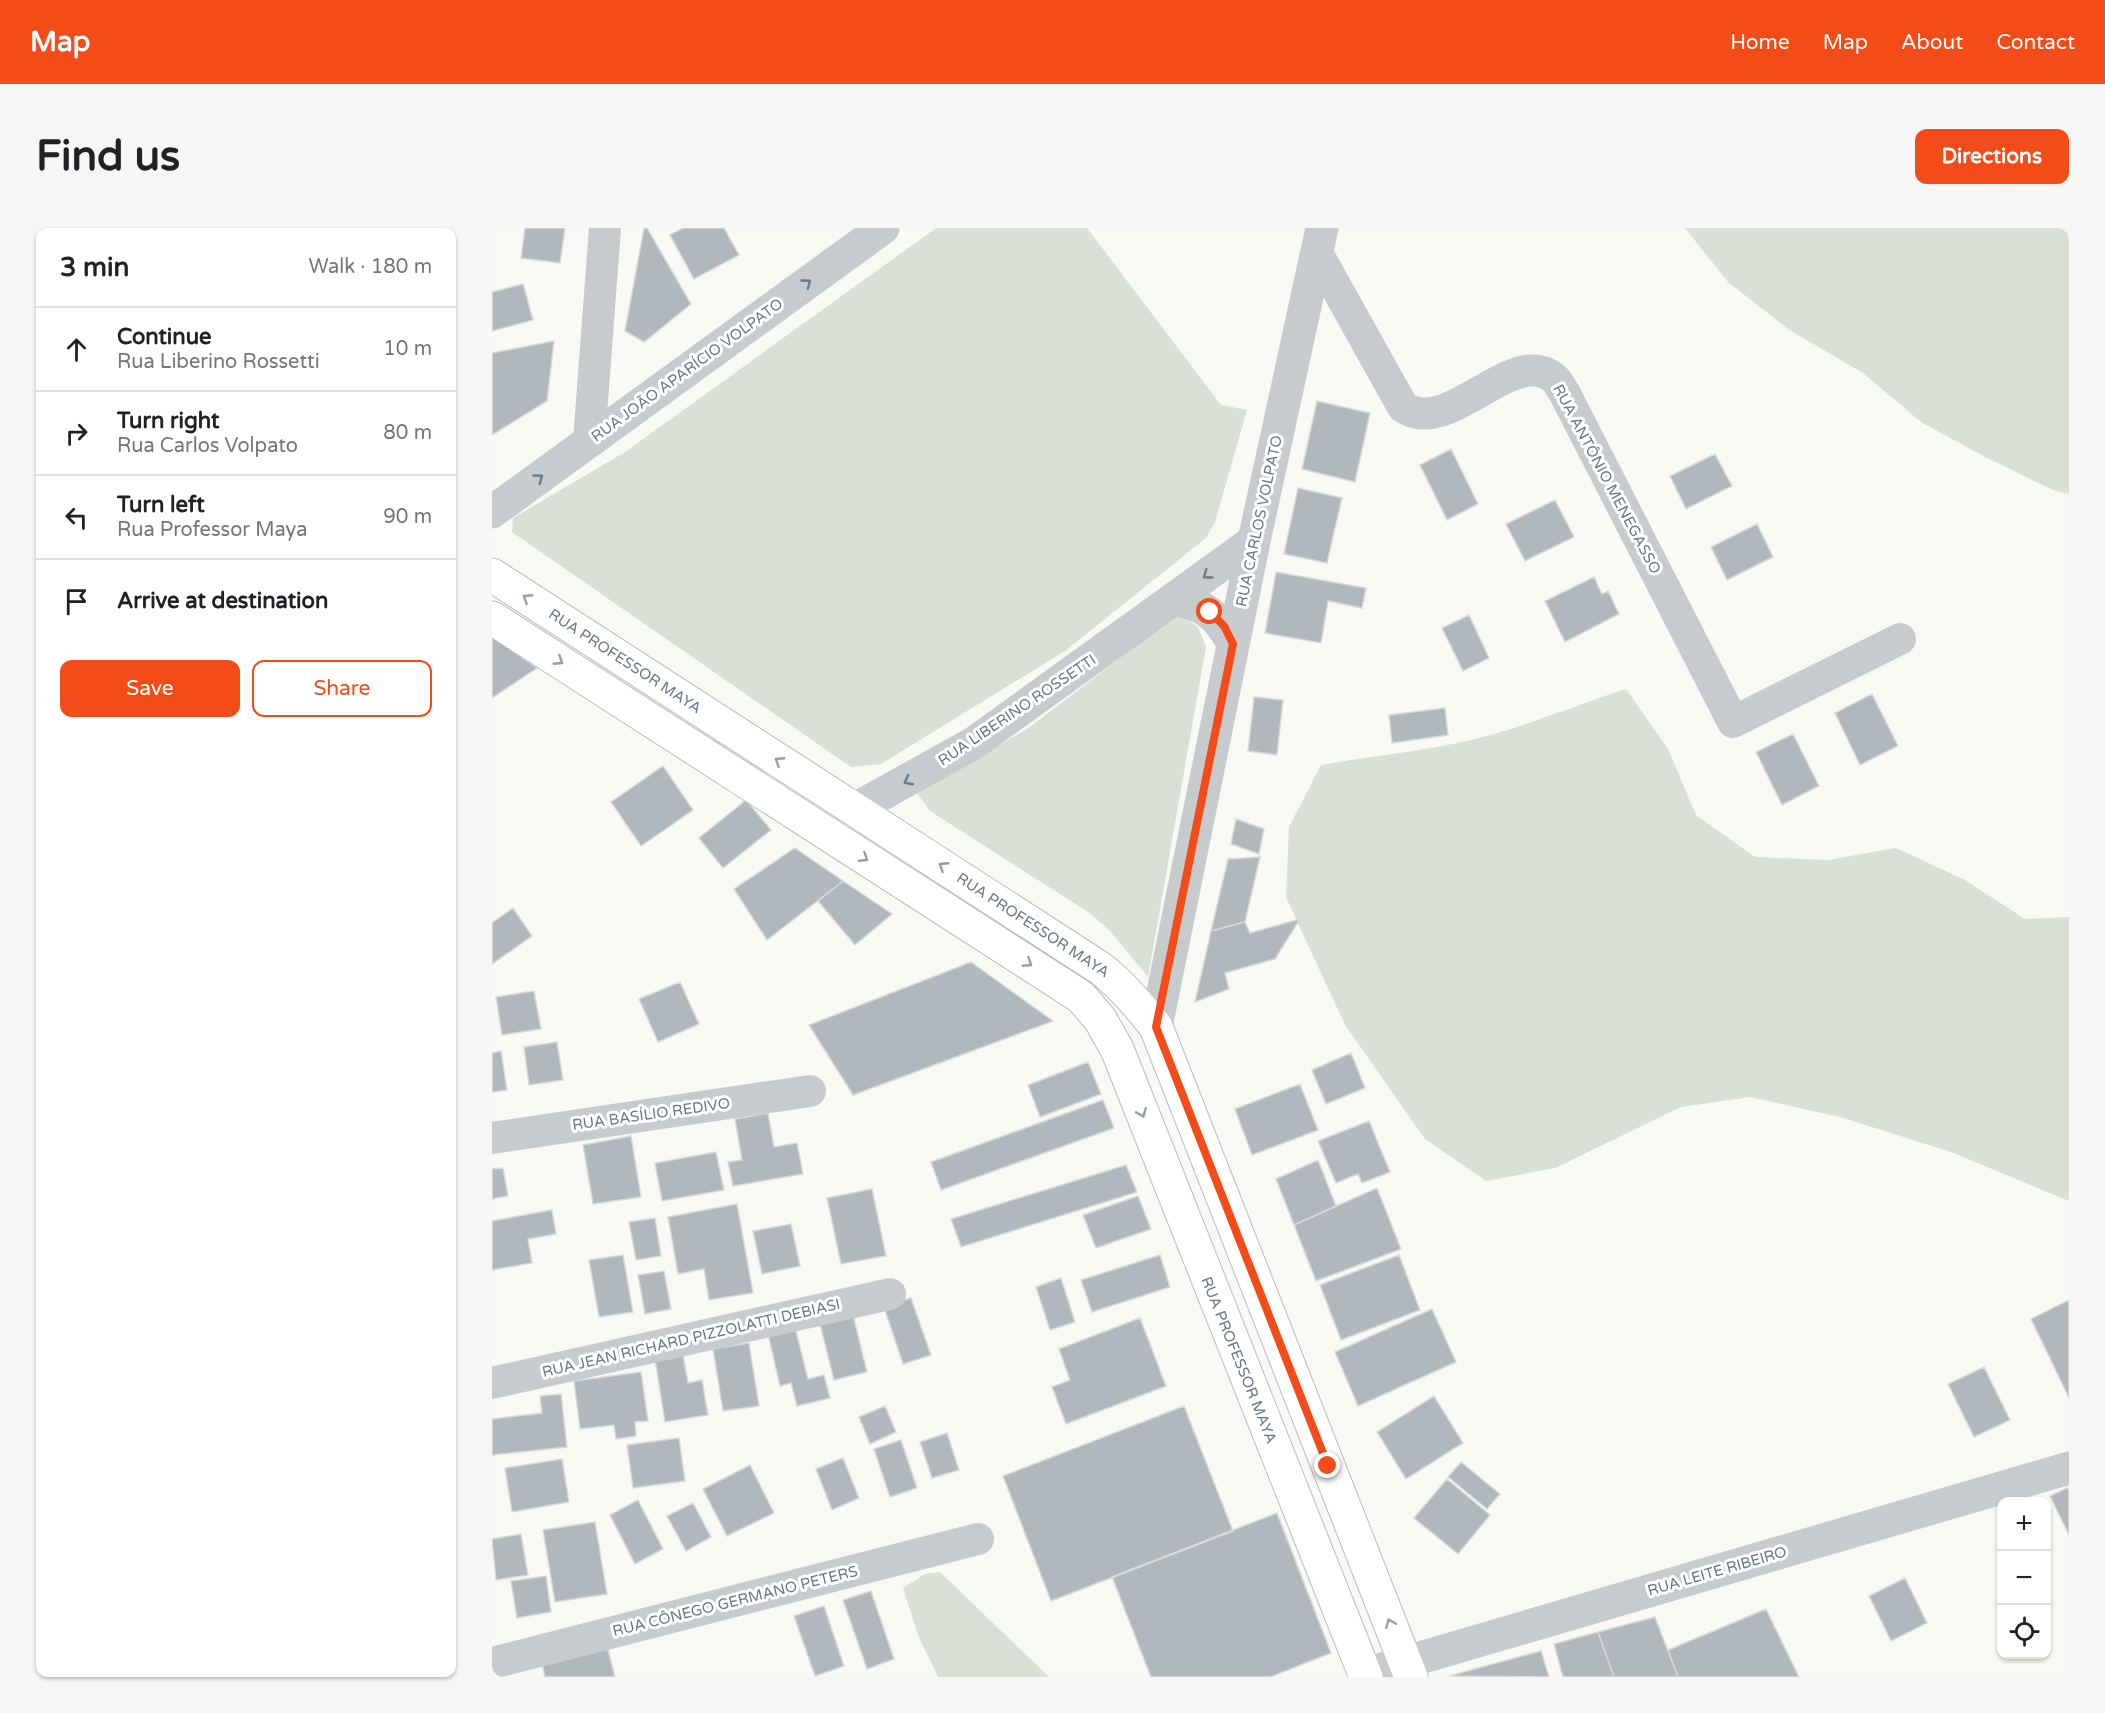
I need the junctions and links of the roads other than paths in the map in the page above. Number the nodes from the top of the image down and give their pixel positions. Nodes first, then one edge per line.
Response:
1 (605, 228) edge
2 (883, 228) edge
3 (1319, 240) edge
4 (589, 441) junction
5 (492, 512) edge
6 (1254, 541) junction
7 (492, 575) edge
8 (1173, 599) junction
9 (492, 618) edge
10 (1900, 639) dead end
11 (1233, 644) junction
12 (855, 809) junction
13 (827, 834) junction
14 (1156, 1027) junction
15 (1117, 1049) junction
16 (810, 1091) dead end
17 (492, 1138) edge
18 (890, 1294) dead end
19 (1262, 1296) junction
20 (1222, 1315) junction
21 (492, 1383) edge
22 (1328, 1466) junction
23 (2069, 1468) edge
24 (1288, 1482) junction
25 (978, 1539) dead end
26 (492, 1663) edge
27 (1408, 1670) edge
28 (1365, 1675) edge

1 - 4 street
4 -> 2 street, RUA JOÃO APARÍCIO VOLPATO
3 - 6 street, RUA CARLOS VOLPATO
3 - 10 street, RUA ANTÔNIO MENEGASSO
5 -> 4 street, RUA JOÃO APARÍCIO VOLPATO
6 -> 8 street, RUA LIBERINO ROSSETTI
6 - 11 street, RUA CARLOS VOLPATO
12 -> 7 main road, RUA PROFESSOR MAYA
8 - 11 street
8 -> 12 street, RUA LIBERINO ROSSETTI
9 -> 13 main road, RUA PROFESSOR MAYA
11 - 14 street, RUA CARLOS VOLPATO
12 - 13 main road
14 -> 12 main road, RUA PROFESSOR MAYA
13 -> 15 main road, RUA PROFESSOR MAYA
14 - 15 main road
14 - 19 main road, RUA PROFESSOR MAYA
15 -> 20 main road, RUA PROFESSOR MAYA
16 - 17 street, RUA BASÍLIO REDIVO
18 - 21 street, RUA JEAN RICHARD PIZZOLATTI DEBIASI
19 - 20 main road
19 - 22 main road, RUA PROFESSOR MAYA
20 - 24 main road, RUA PROFESSOR MAYA
22 - 24 main road
27 -> 22 main road, RUA PROFESSOR MAYA
23 - 27 street, RUA LEITE RIBEIRO
24 - 28 main road, RUA PROFESSOR MAYA
25 - 26 street, RUA CÔNEGO GERMANO PETERS
27 - 28 street, RUA LEITE RIBEIRO

